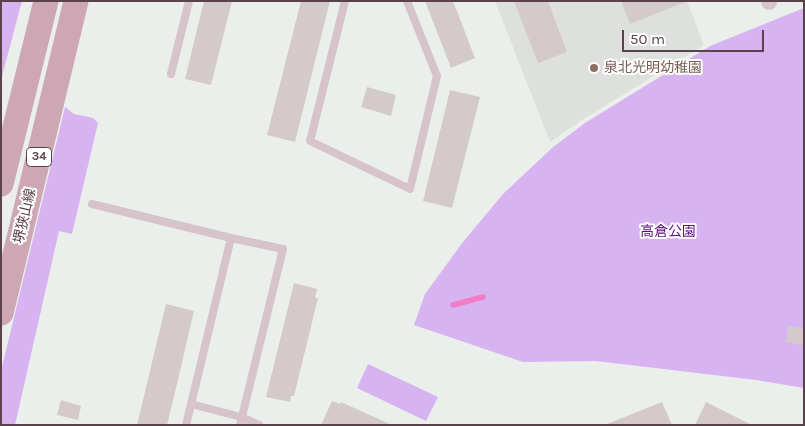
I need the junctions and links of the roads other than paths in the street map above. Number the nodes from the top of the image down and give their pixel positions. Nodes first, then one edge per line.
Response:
1 (46, 1) edge
2 (76, 1) edge
3 (189, 1) edge
4 (345, 1) edge
5 (407, 1) edge
6 (171, 74) dead end
7 (1, 184) edge
8 (92, 204) dead end
9 (231, 238) junction
10 (1, 313) edge
11 (191, 404) junction
12 (241, 421) edge
13 (186, 425) edge
14 (259, 425) edge

1 - 7 main road, 34
2 - 10 main road, 堺狭山線 / 34
3 - 6 lane
4 - 5 lane
8 - 9 lane
9 - 11 lane
9 - 12 lane
11 - 12 lane
11 - 13 lane
12 - 14 lane

